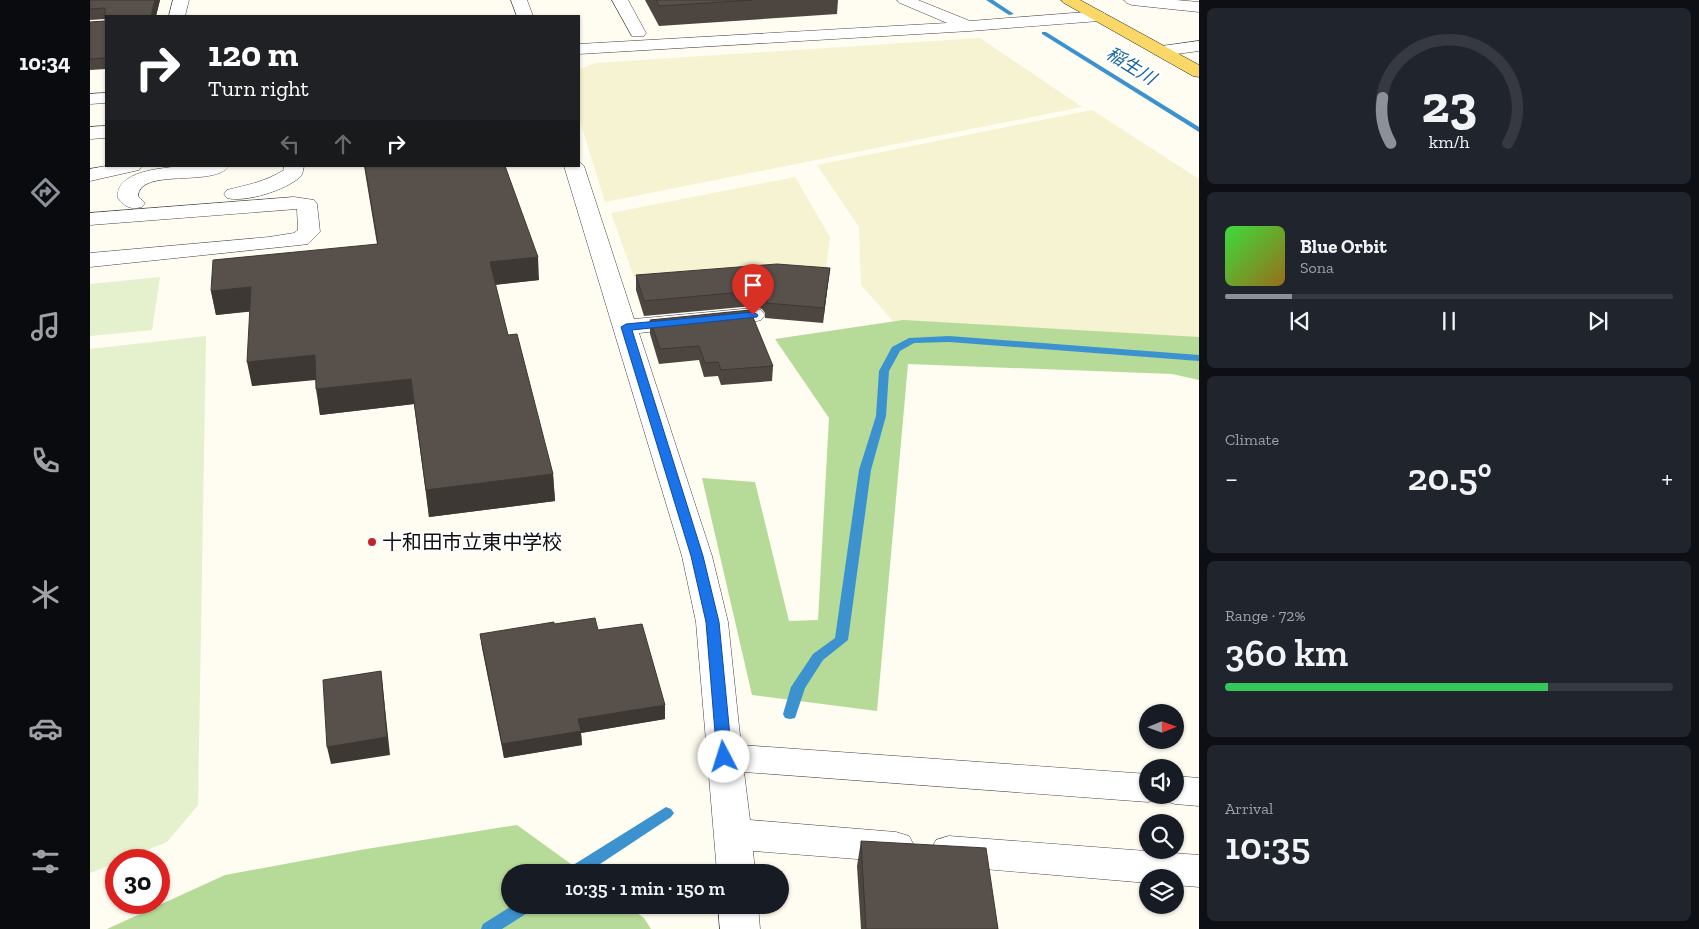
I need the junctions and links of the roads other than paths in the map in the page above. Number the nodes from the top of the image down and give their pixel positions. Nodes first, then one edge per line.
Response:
1 (181, 0) edge
2 (519, 0) edge
3 (620, 0) edge
4 (906, 0) edge
5 (1069, 0) edge
6 (1132, 0) edge
7 (1199, 8) edge
8 (176, 15) edge
9 (525, 15) edge
10 (1099, 16) junction
11 (970, 26) junction
12 (641, 39) junction
13 (1199, 46) edge
14 (580, 49) edge
15 (1162, 51) junction
16 (1199, 72) edge
17 (105, 82) edge
18 (90, 83) edge
19 (105, 98) edge
20 (90, 99) edge
21 (105, 132) edge
22 (90, 133) edge
23 (127, 167) edge
24 (216, 167) edge
25 (294, 167) edge
26 (574, 167) edge
27 (90, 175) edge
28 (136, 203) junction
29 (90, 207) edge
30 (222, 209) junction
31 (90, 219) edge
32 (190, 220) junction
33 (99, 238) edge
34 (269, 243) junction
35 (186, 252) junction
36 (90, 260) edge
37 (753, 315) edge
38 (626, 327) junction
39 (724, 757) junction
40 (1139, 787) edge
41 (1184, 791) edge
42 (1199, 792) edge
43 (733, 834) junction
44 (735, 864) edge
45 (1199, 871) edge
46 (739, 914) edge
47 (740, 929) edge

1 - 8 street
2 - 9 street
3 - 12 street
4 - 11 street
5 - 10 main road
6 - 7 street
10 - 11 street
10 - 15 main road
11 - 12 street
12 - 14 street
13 - 15 street
15 - 16 main road
17 - 18 street
19 - 20 street
21 - 22 street
23 - 27 street
24 - 28 street
25 - 28 street
26 - 38 street
28 - 29 street
30 - 32 street
30 - 34 street
30 - 34 street
31 - 32 street
32 - 33 street
32 - 35 street
34 - 35 street
35 - 36 street
37 - 38 street
38 - 39 street
39 - 40 street
39 - 43 street
41 - 42 street
43 - 44 street
43 - 45 street
46 - 47 street

